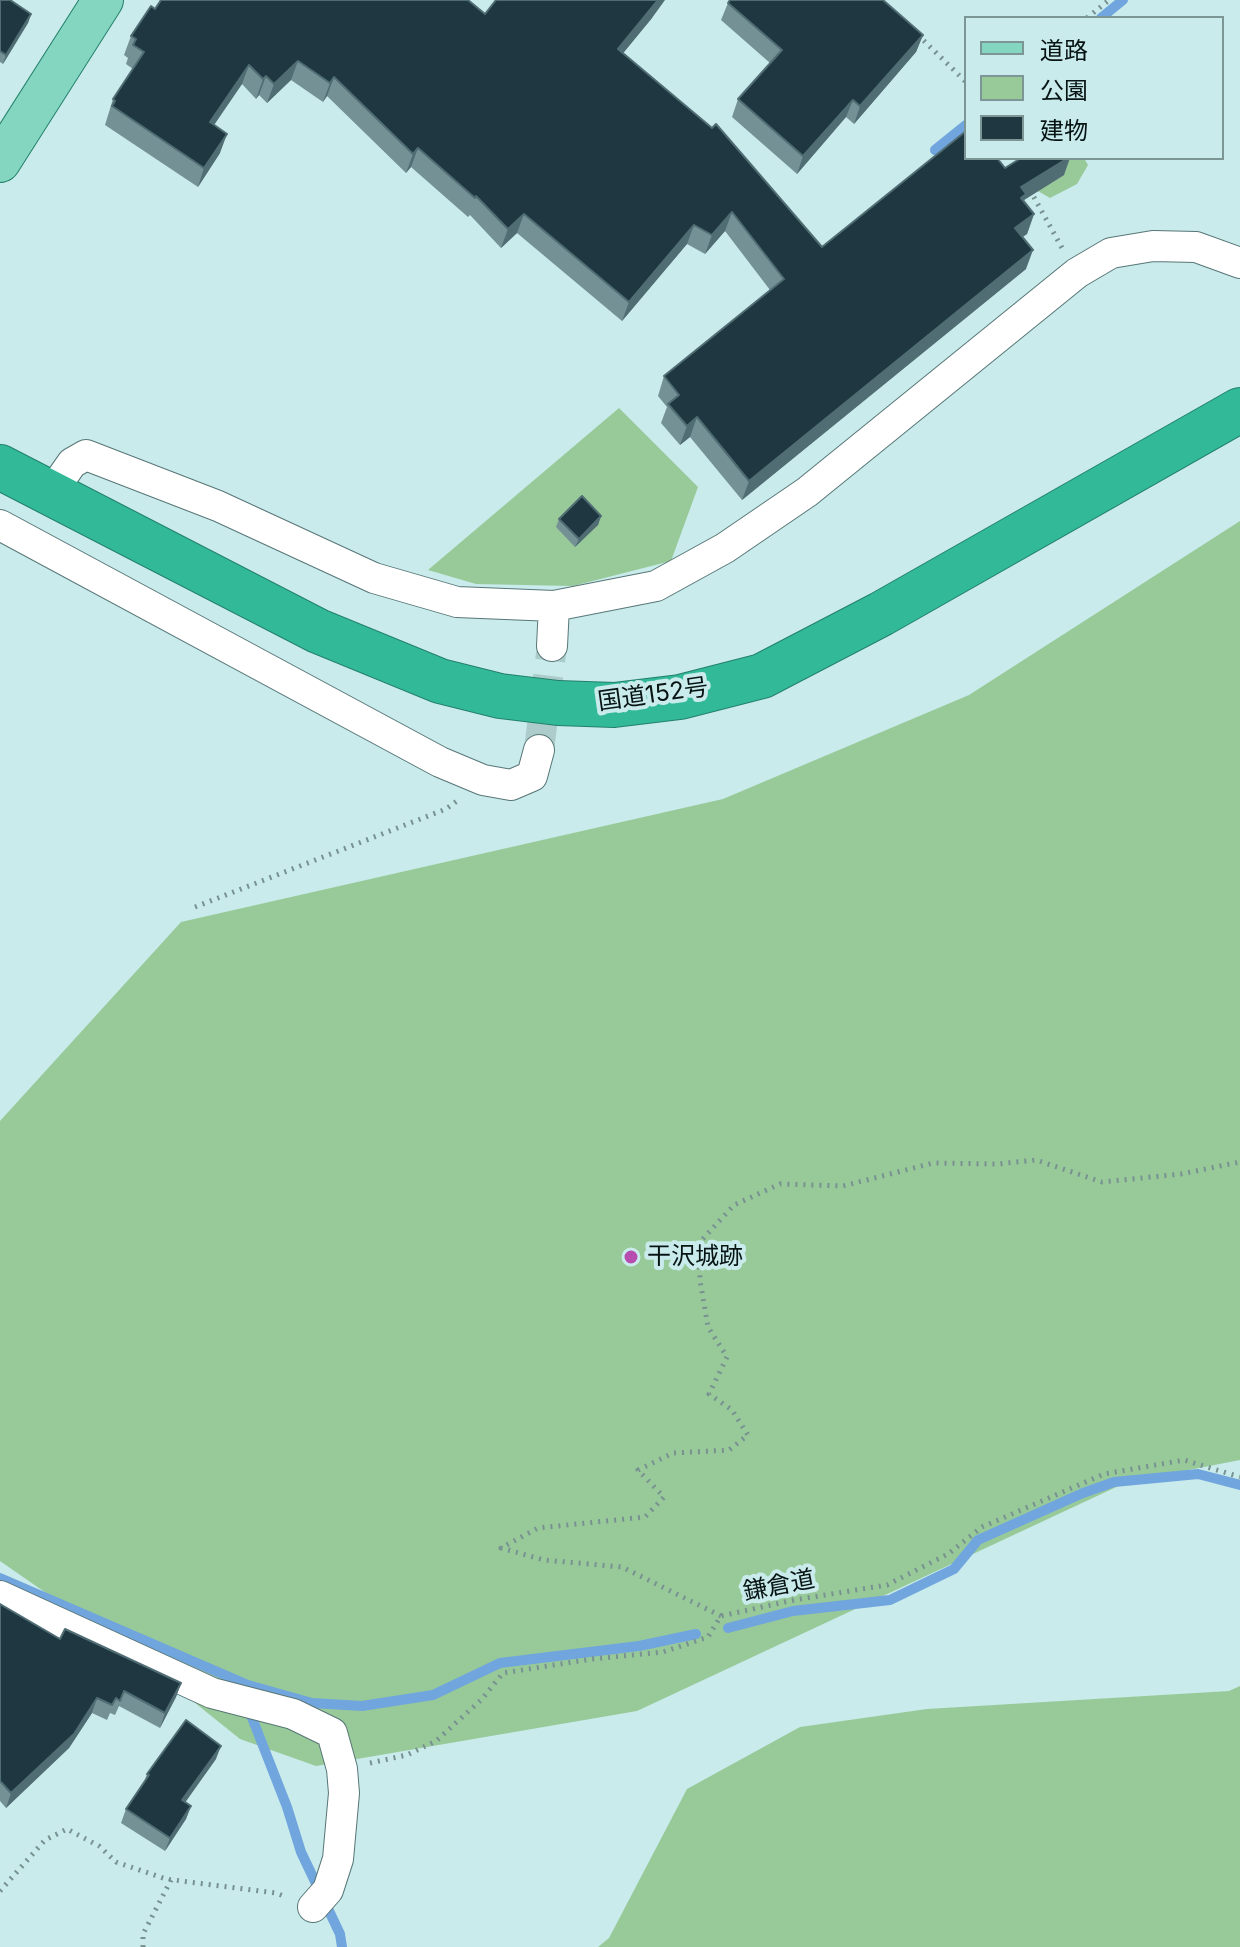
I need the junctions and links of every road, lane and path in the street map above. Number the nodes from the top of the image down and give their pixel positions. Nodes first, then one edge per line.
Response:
1 (103, 0) edge
2 (1109, 0) edge
3 (1089, 16) edge
4 (914, 31) edge
5 (964, 80) edge
6 (0, 162) edge
7 (1027, 185) edge
8 (1240, 263) edge
9 (1077, 273) junction
10 (1240, 410) edge
11 (0, 467) edge
12 (51, 493) junction
13 (0, 525) edge
14 (554, 606) junction
15 (552, 646) tunnel mouth
16 (539, 750) tunnel mouth
17 (483, 780) junction
18 (195, 907) dead end
19 (1240, 1162) edge
20 (1240, 1477) edge
21 (0, 1596) edge
22 (721, 1616) junction
23 (342, 1769) junction
24 (171, 1880) junction
25 (0, 1891) edge
26 (320, 1898) joint
27 (143, 1947) edge

1 - 6 main road
2 - 3 path
4 - 5 path
7 - 9 path
8 - 9 street
9 - 14 street
10 - 12 highway, 国道152号
11 - 12 highway, 国道152号
12 - 14 street
13 - 17 street
14 - 15 street
16 - 17 street
17 - 18 path
19 - 22 path
20 - 22 path, 鎌倉道
21 - 23 street
22 - 23 path, 鎌倉道
23 - 26 street
24 - 25 path
24 - 26 path
24 - 27 path

